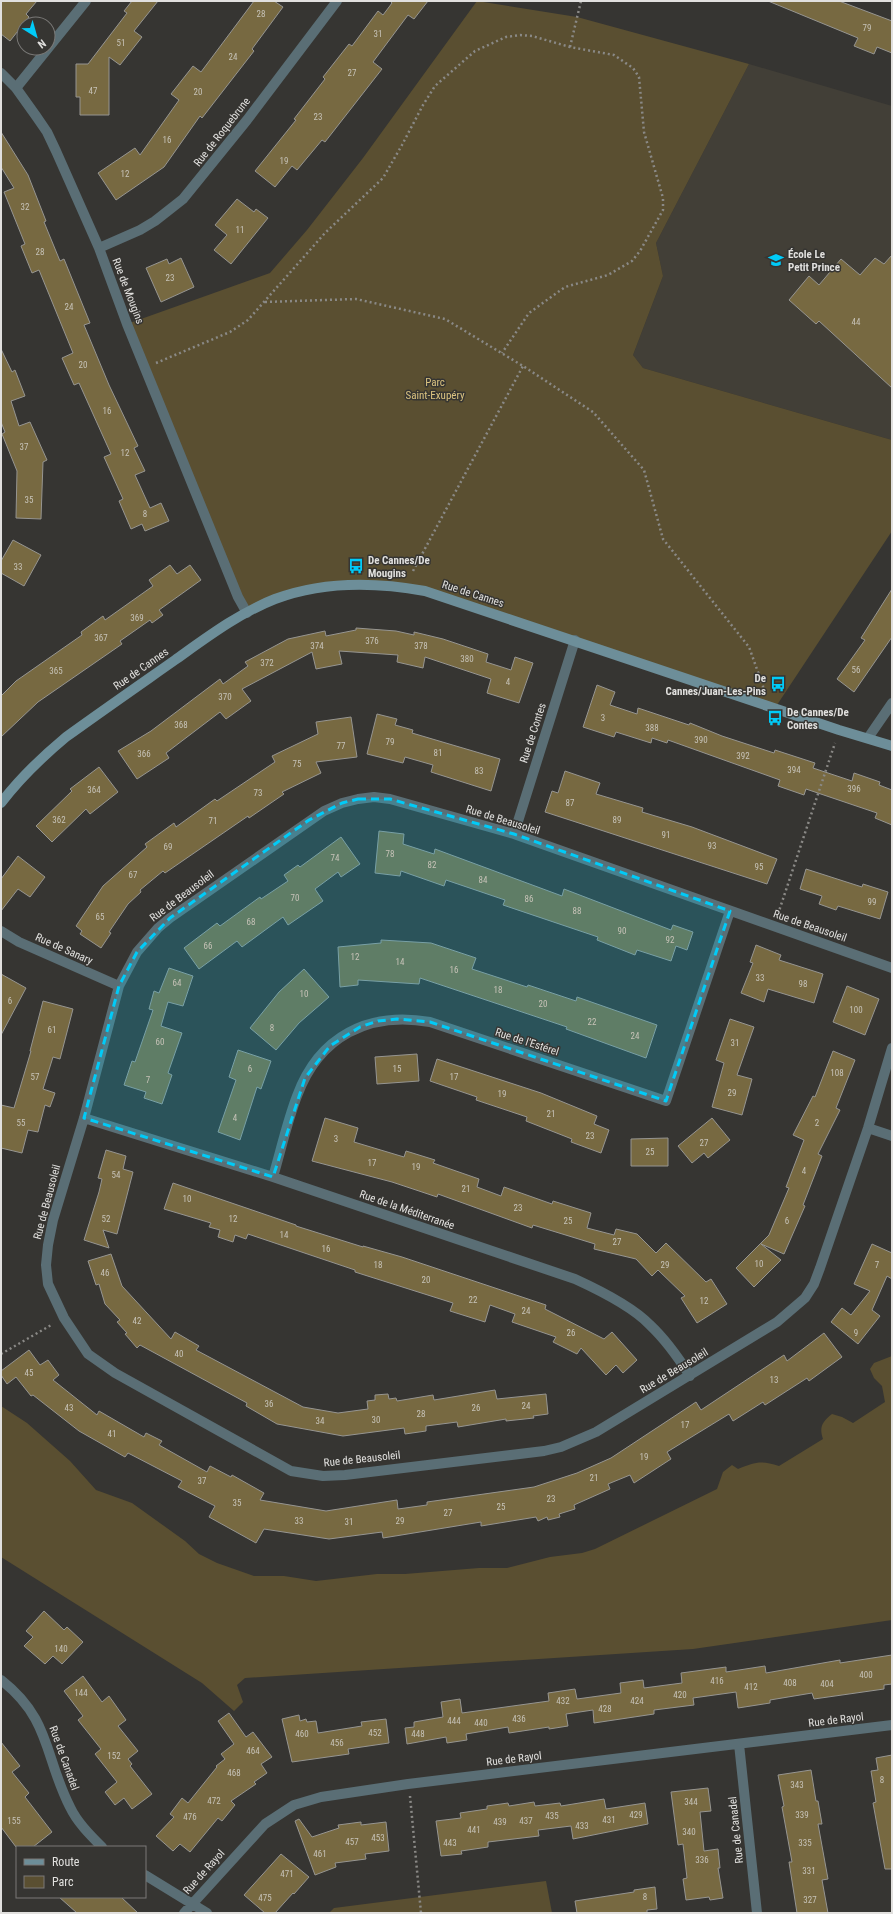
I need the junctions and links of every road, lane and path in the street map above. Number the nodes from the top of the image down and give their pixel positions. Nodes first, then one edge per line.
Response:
1 (86, 1) edge
2 (337, 1) edge
3 (581, 1) edge
4 (570, 47) junction
5 (1, 73) edge
6 (16, 88) junction
7 (99, 248) junction
8 (265, 302) junction
9 (502, 353) junction
10 (522, 366) junction
11 (146, 367) junction
12 (413, 571) dead end
13 (247, 613) junction
14 (575, 640) junction
15 (892, 703) edge
16 (762, 704) junction
17 (868, 738) junction
18 (835, 743) dead end
19 (892, 746) edge
20 (1, 803) edge
21 (514, 834) junction
22 (730, 911) junction
23 (774, 926) junction
24 (1, 931) edge
25 (892, 968) edge
26 (118, 986) junction
27 (892, 1048) edge
28 (84, 1118) junction
29 (868, 1128) junction
30 (892, 1136) edge
31 (273, 1177) junction
32 (64, 1318) junction
33 (1, 1354) edge
34 (690, 1376) junction
35 (1, 1680) edge
36 (892, 1725) edge
37 (738, 1744) junction
38 (408, 1784) junction
39 (101, 1846) edge
40 (146, 1876) edge
41 (192, 1903) junction
42 (184, 1913) edge
43 (207, 1913) edge
44 (421, 1913) edge
45 (757, 1913) edge

1 - 6 street
2 - 7 street, Rue de Roquebrune
3 - 4 path
4 - 8 path
4 - 9 path
5 - 6 street
6 - 7 street, Rue de Mougins
7 - 11 street, Rue de Mougins
8 - 9 path
8 - 11 path
9 - 10 path
10 - 12 path
10 - 16 path
11 - 13 street, Rue de Mougins
13 - 14 street, Rue de Cannes
13 - 20 street, Rue de Cannes
14 - 16 street, Rue de Cannes
14 - 21 street, Rue de Contes
15 - 17 street
16 - 17 street, Rue de Cannes
17 - 19 street, Rue de Cannes
18 - 23 path
21 - 22 street, Rue de Beausoleil
21 - 26 street, Rue de Beausoleil
22 - 23 street, Rue de Beausoleil
22 - 31 street, Rue de l'Estérel
23 - 25 street, Rue de Beausoleil
24 - 26 street, Rue de Sanary
26 - 28 street, Rue de Beausoleil
27 - 29 street, Rue de Beausoleil
28 - 31 street, Rue de la Méditerranée
28 - 32 street, Rue de Beausoleil
29 - 30 street
29 - 34 street, Rue de Beausoleil
31 - 34 street, Rue de la Méditerranée
32 - 33 path
32 - 34 street, Rue de Beausoleil
35 - 39 street, Rue de Canadel
36 - 37 street, Rue de Rayol
37 - 38 street, Rue de Rayol
37 - 45 street, Rue de Canadel
38 - 41 street, Rue de Rayol
38 - 44 path
40 - 41 street
41 - 42 street, Rue de Rayol
41 - 43 street

